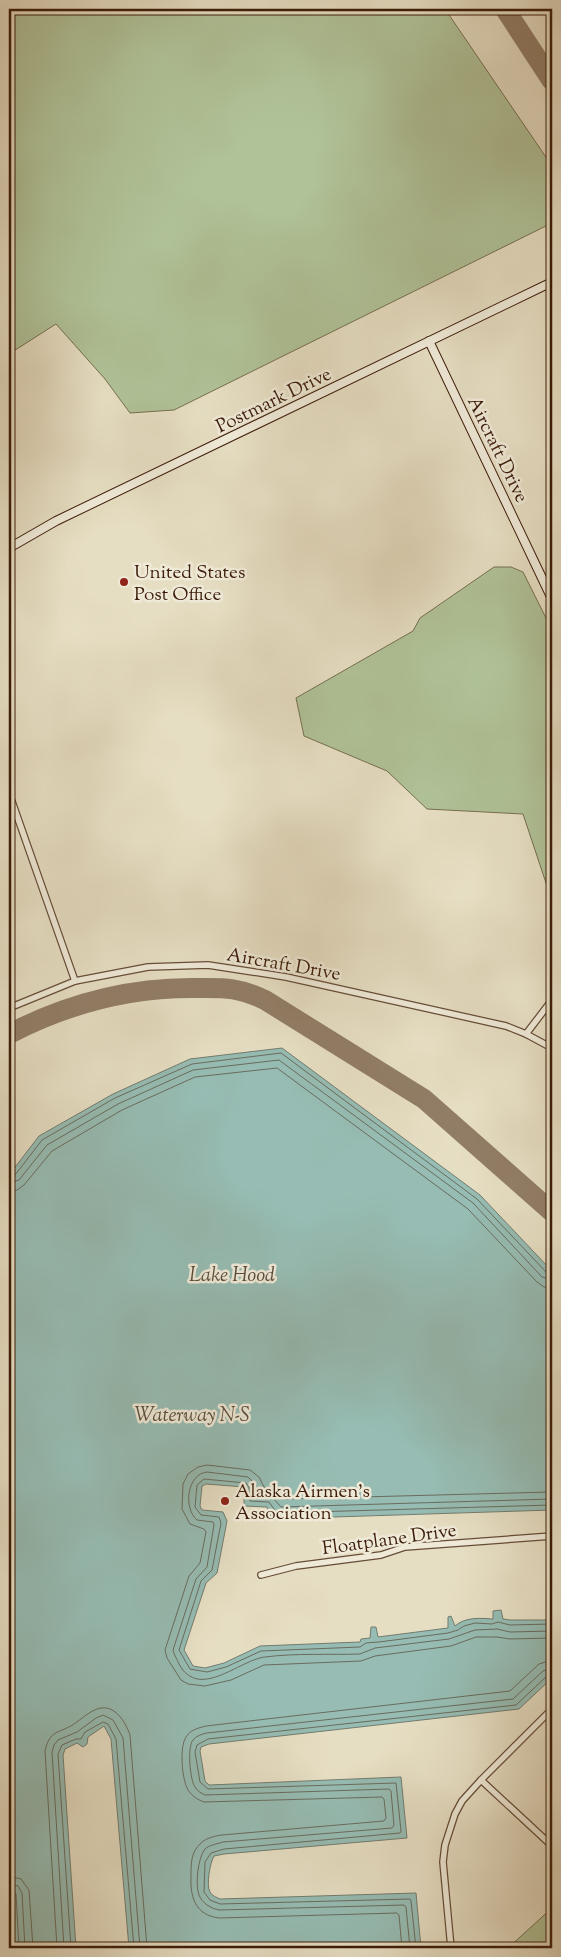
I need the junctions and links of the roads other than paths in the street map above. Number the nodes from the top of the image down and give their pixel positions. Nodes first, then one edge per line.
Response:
1 (552, 282) edge
2 (429, 341) junction
3 (9, 548) edge
4 (552, 598) edge
5 (9, 793) edge
6 (75, 981) junction
7 (552, 1000) edge
8 (9, 1008) edge
9 (526, 1034) junction
10 (552, 1048) edge
11 (552, 1536) edge
12 (261, 1575) dead end
13 (552, 1709) edge
14 (481, 1780) junction
15 (550, 1844) dead end
16 (451, 1948) edge

1 - 2 street, Postmark Drive
2 - 3 street, Postmark Drive
2 - 4 street, Aircraft Drive
5 - 6 street
6 - 8 street, Aircraft Drive
6 - 9 street, Aircraft Drive
7 - 9 street
9 - 10 street, Aircraft Drive
11 - 12 street, Floatplane Drive
13 - 14 street
14 - 15 street
14 - 16 street

